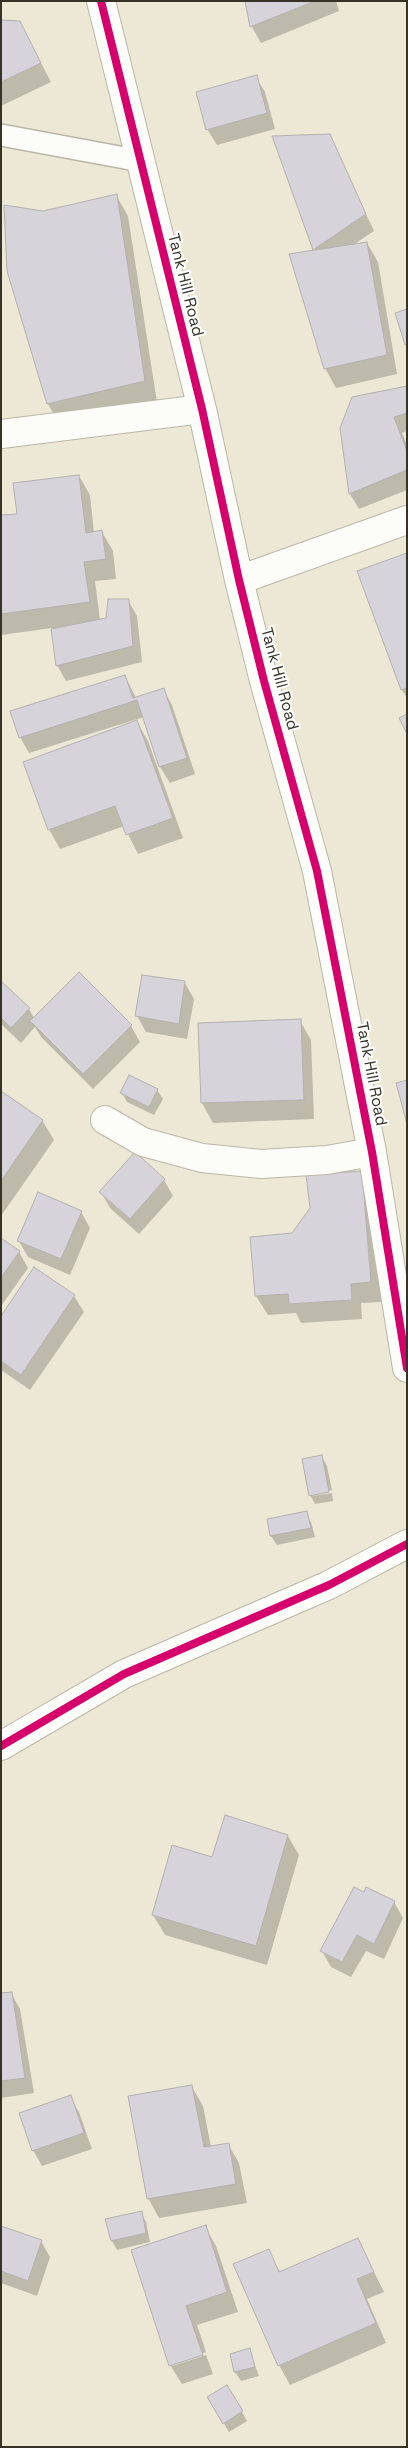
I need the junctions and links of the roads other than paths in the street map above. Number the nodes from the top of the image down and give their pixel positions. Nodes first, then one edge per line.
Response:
1 (101, 1) edge
2 (1, 135) edge
3 (141, 162) junction
4 (202, 409) junction
5 (1, 434) edge
6 (407, 520) edge
7 (239, 580) junction
8 (105, 1120) dead end
9 (372, 1152) junction
10 (407, 1368) edge
11 (407, 1544) edge
12 (1, 1746) edge

1 - 3 street, Tank Hill Road
2 - 3 lane
3 - 4 street, Tank Hill Road
4 - 5 street
4 - 7 street, Tank Hill Road
6 - 7 street
7 - 9 street, Tank Hill Road
8 - 9 street
9 - 10 street, Tank Hill Road
11 - 12 street

